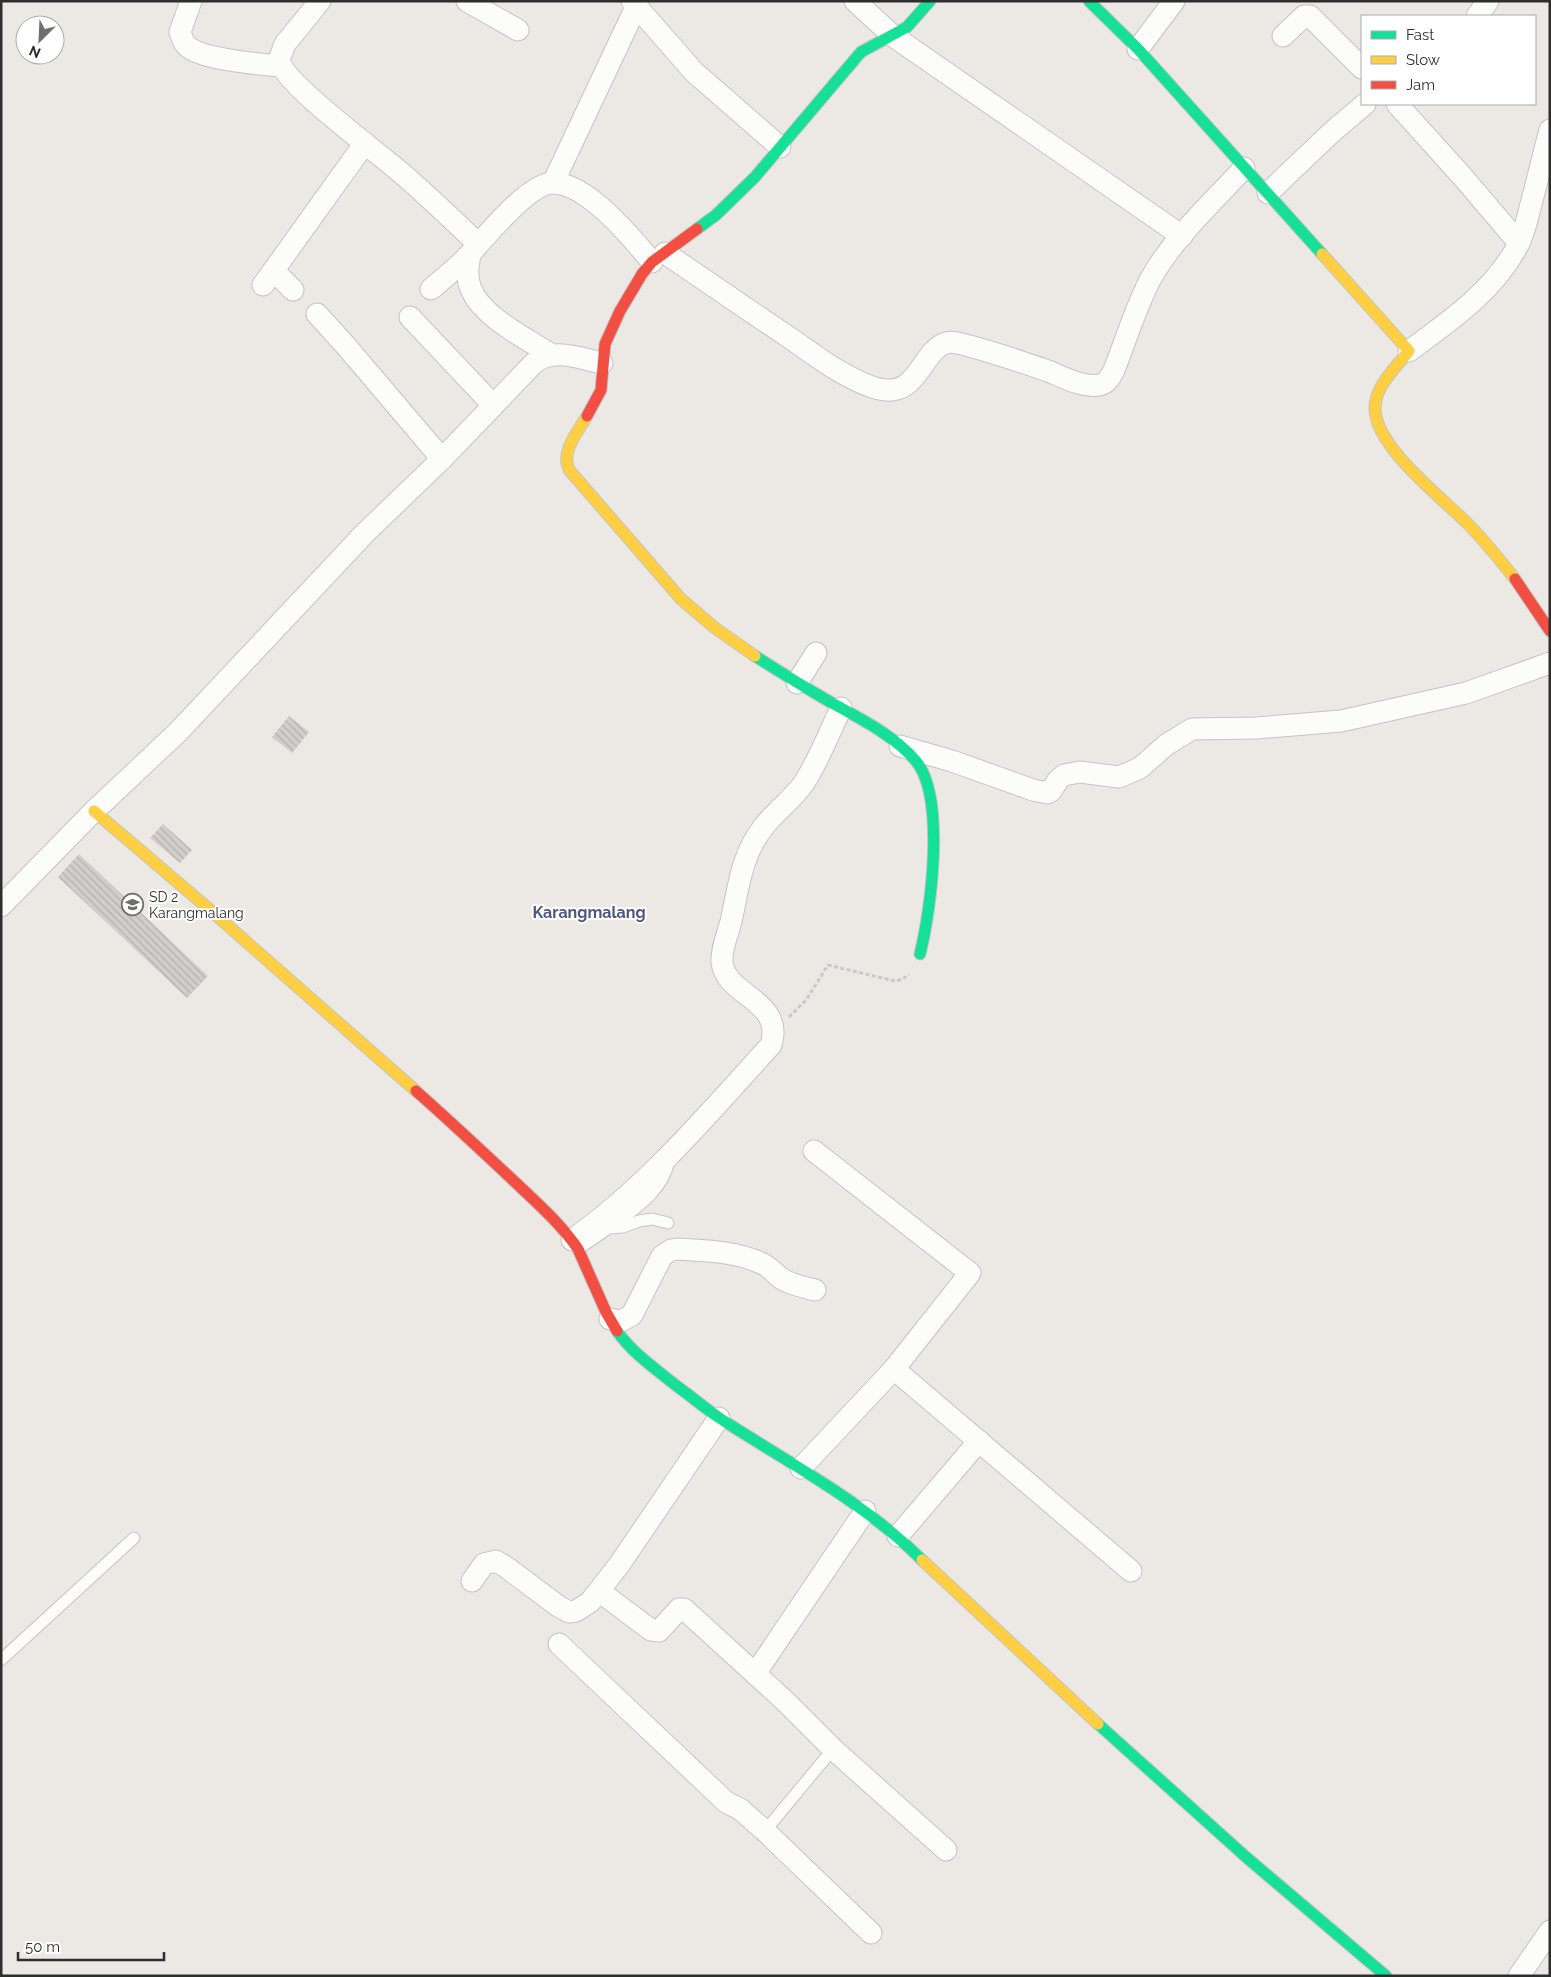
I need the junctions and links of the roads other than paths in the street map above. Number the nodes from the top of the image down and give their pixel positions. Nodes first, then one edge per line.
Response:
1 (191, 1) edge
2 (320, 1) edge
3 (467, 1) edge
4 (855, 1) edge
5 (930, 1) edge
6 (1089, 1) edge
7 (1174, 1) edge
8 (1488, 1) edge
9 (634, 4) edge
10 (1478, 15) edge
11 (518, 30) dead end
12 (893, 36) junction
13 (1283, 36) dead end
14 (1138, 49) junction
15 (281, 66) junction
16 (1361, 67) edge
17 (1364, 105) edge
18 (1398, 105) edge
19 (1550, 130) edge
20 (366, 143) junction
21 (780, 147) junction
22 (1244, 168) junction
23 (553, 183) junction
24 (1268, 193) junction
25 (1182, 236) junction
26 (1519, 243) junction
27 (474, 249) junction
28 (658, 258) junction
29 (431, 289) dead end
30 (293, 290) dead end
31 (317, 314) dead end
32 (410, 317) dead end
33 (1409, 351) junction
34 (552, 354) junction
35 (602, 363) junction
36 (493, 405) junction
37 (442, 459) junction
38 (1550, 631) edge
39 (816, 653) dead end
40 (1550, 663) edge
41 (797, 683) junction
42 (841, 708) junction
43 (899, 746) junction
44 (94, 811) junction
45 (1, 906) edge
46 (920, 954) road end
47 (814, 1152) dead end
48 (670, 1156) junction
49 (668, 1223) dead end
50 (609, 1228) junction
51 (575, 1245) junction
52 (815, 1290) dead end
53 (608, 1316) junction
54 (894, 1369) junction
55 (719, 1418) junction
56 (979, 1441) junction
57 (801, 1468) junction
58 (865, 1511) junction
59 (898, 1536) junction
60 (134, 1538) dead end
61 (1131, 1571) dead end
62 (472, 1581) dead end
63 (599, 1591) junction
64 (559, 1644) dead end
65 (1, 1660) edge
66 (754, 1674) junction
67 (833, 1748) junction
68 (765, 1831) junction
69 (946, 1850) dead end
70 (1550, 1931) edge
71 (871, 1932) dead end
72 (1386, 1976) edge
73 (1519, 1976) edge

1 - 15 street
2 - 15 street
3 - 11 street
4 - 12 street
5 - 12 street
6 - 14 street
7 - 14 street
8 - 10 street
9 - 21 street
9 - 23 street
12 - 21 street
12 - 25 street
13 - 16 street
14 - 22 street
15 - 20 street
17 - 24 street
18 - 26 street
19 - 26 street
20 - 27 street
20 - 30 street
21 - 28 street
22 - 24 street
22 - 25 street
23 - 27 street
23 - 28 street
24 - 33 street
25 - 28 street
26 - 33 street
27 - 29 street
27 - 34 street
28 - 35 street
31 - 37 street
32 - 36 street
33 - 38 street
34 - 35 street
34 - 36 street
35 - 41 street
36 - 37 street
37 - 44 street
39 - 41 street
40 - 43 street
41 - 42 street
42 - 43 street
42 - 48 street
43 - 46 street
44 - 45 street
44 - 51 street
47 - 54 street
48 - 50 lane
48 - 51 street
49 - 50 lane
50 - 51 lane
51 - 53 street
52 - 53 street
53 - 55 street
54 - 56 street
54 - 57 street
55 - 57 street
55 - 63 street
56 - 59 street
56 - 61 street
57 - 58 street
58 - 59 street
58 - 66 street
59 - 72 street
60 - 65 lane
62 - 63 street
63 - 66 street
64 - 68 street
66 - 67 street
67 - 68 lane
67 - 69 street
68 - 71 street
70 - 73 street

